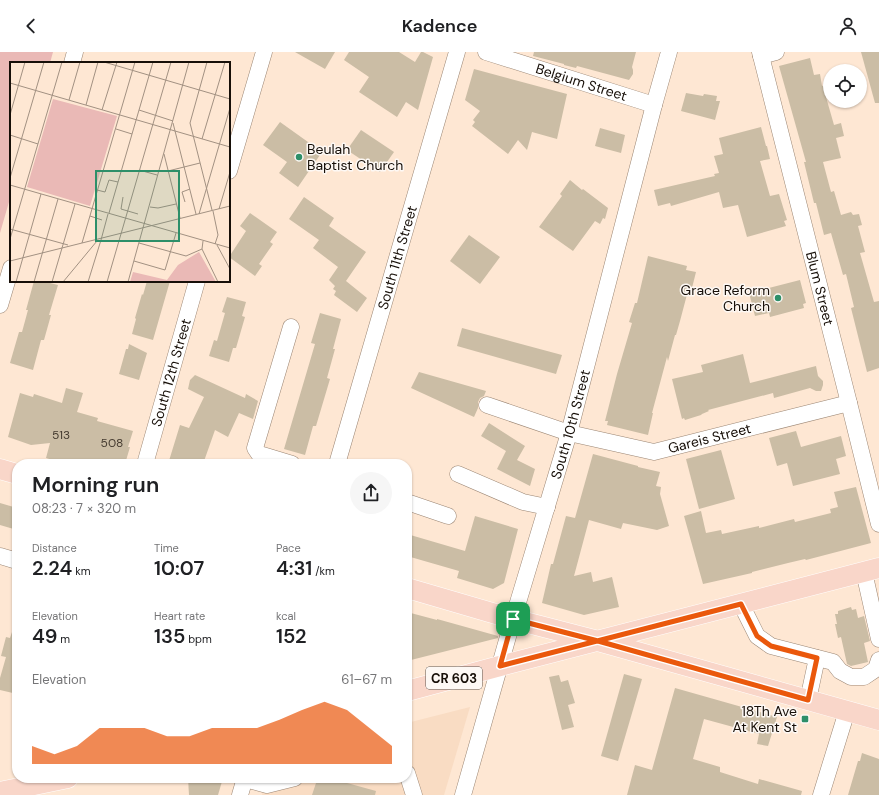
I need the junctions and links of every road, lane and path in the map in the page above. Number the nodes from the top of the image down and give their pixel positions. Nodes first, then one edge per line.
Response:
1 (75, 52) edge
2 (264, 52) edge
3 (457, 52) edge
4 (486, 52) edge
5 (669, 52) edge
6 (765, 53) edge
7 (72, 62) edge
8 (654, 105) junction
9 (230, 168) edge
10 (10, 271) edge
11 (197, 282) edge
12 (0, 305) edge
13 (290, 327) dead end
14 (850, 403) junction
15 (488, 405) dead end
16 (569, 433) junction
17 (146, 459) edge
18 (272, 459) edge
19 (338, 459) edge
20 (0, 469) edge
21 (12, 473) edge
22 (458, 474) dead end
23 (412, 504) edge
24 (547, 507) junction
25 (448, 516) dead end
26 (879, 524) edge
27 (0, 556) edge
28 (12, 559) edge
29 (872, 570) edge
30 (412, 589) edge
31 (741, 604) junction
32 (513, 619) junction
33 (879, 639) edge
34 (598, 641) junction
35 (817, 658) junction
36 (879, 660) edge
37 (500, 666) junction
38 (412, 690) edge
39 (808, 700) junction
40 (847, 711) junction
41 (879, 720) edge
42 (55, 783) edge
43 (244, 783) edge
44 (261, 783) edge
45 (275, 783) edge
46 (410, 783) edge
47 (6, 792) edge
48 (240, 795) edge
49 (414, 795) edge
50 (463, 795) edge
51 (821, 795) edge

1 - 7 street
2 - 9 street
3 - 19 street, South 11th Street
4 - 8 street, Belgium Street
5 - 8 street, South 10th Street
6 - 14 street, Blum Street
8 - 16 street, South 10th Street
10 - 12 street
11 - 17 street, South 12th Street
13 - 18 street
14 - 16 street, Gareis Street
14 - 26 street, Blum Street
15 - 16 street, Gareis Street
16 - 24 street, South 10th Street
20 - 21 main road
22 - 24 street
23 - 25 street
24 - 32 street, South 10th Street
27 - 28 street
29 - 31 main road, CR 603
29 - 33 street
30 - 32 main road
31 - 34 main road, CR 603
31 - 35 street
32 - 34 main road
32 - 37 street, South 10th Street
34 - 37 main road, CR 603
34 - 39 main road
35 - 36 street
35 - 39 street
37 - 38 main road, CR 603
37 - 50 street, South 10th Street
39 - 40 main road
40 - 41 main road
40 - 51 street
42 - 47 main road
43 - 48 street
44 - 45 street
46 - 49 street

